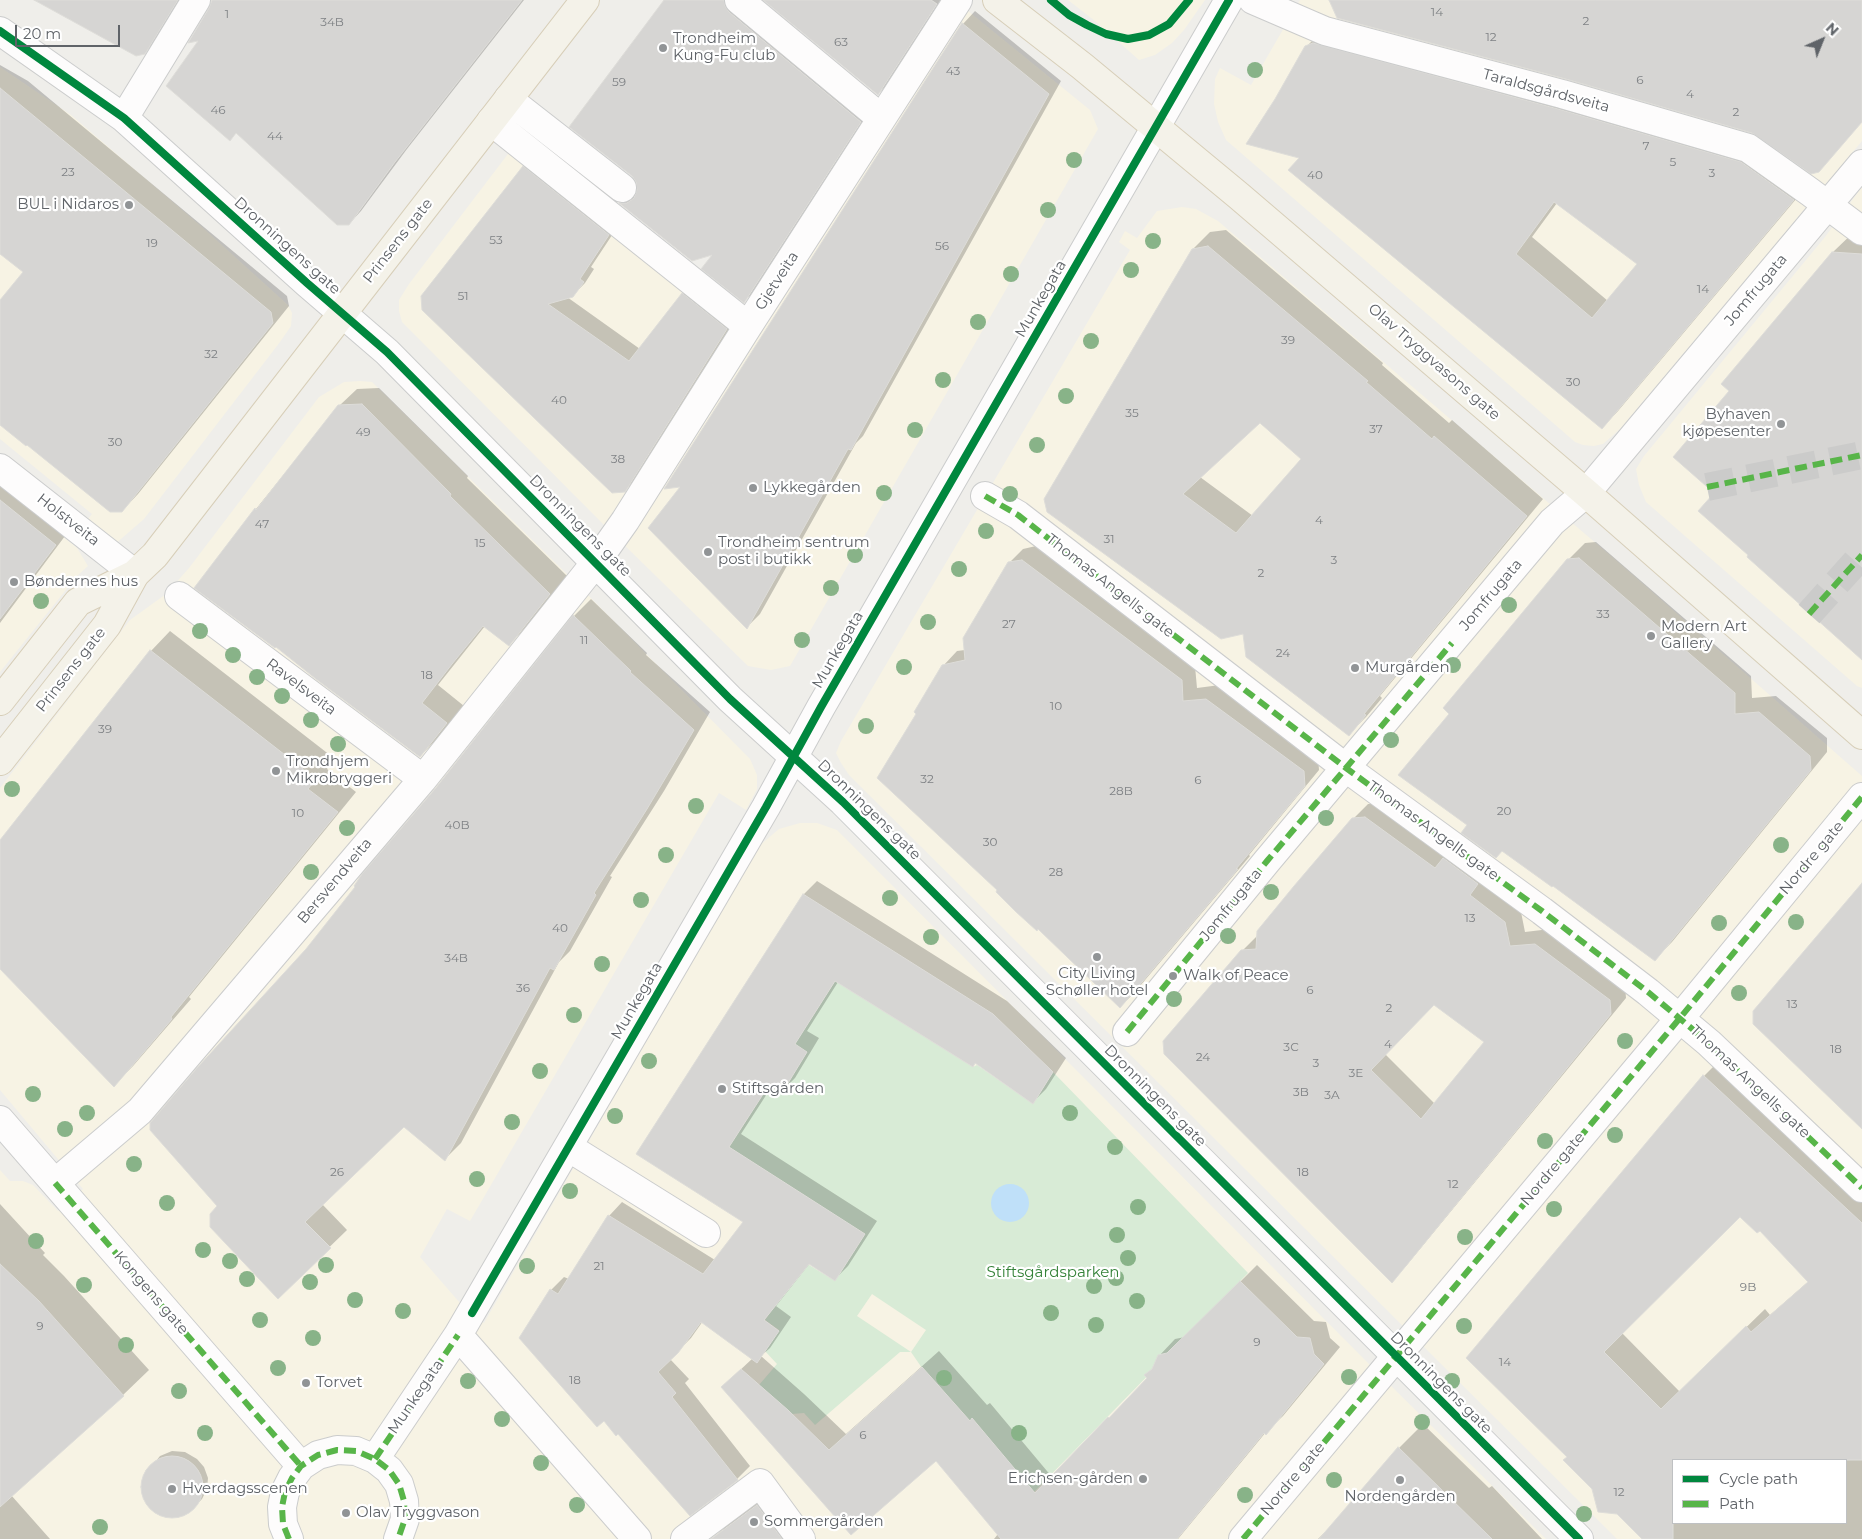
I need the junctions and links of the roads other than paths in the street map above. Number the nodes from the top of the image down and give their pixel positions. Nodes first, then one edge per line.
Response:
1 (196, 0) edge
2 (585, 0) edge
3 (739, 0) edge
4 (958, 0) edge
5 (997, 0) edge
6 (1229, 0) edge
7 (1253, 0) edge
8 (0, 31) edge
9 (508, 99) junction
10 (124, 118) junction
11 (881, 118) junction
12 (491, 121) junction
13 (1155, 126) junction
14 (1862, 164) edge
15 (622, 188) dead end
16 (1827, 206) junction
17 (1862, 232) edge
18 (342, 313) junction
19 (748, 326) junction
20 (0, 468) edge
21 (1586, 493) junction
22 (985, 496) dead end
23 (596, 562) junction
24 (135, 574) junction
25 (178, 596) dead end
26 (0, 701) edge
27 (1862, 735) edge
28 (794, 757) junction
29 (0, 761) edge
30 (1346, 768) junction
31 (422, 778) junction
32 (1862, 797) edge
33 (1680, 1018) junction
34 (1127, 1032) dead end
35 (0, 1120) edge
36 (568, 1147) junction
37 (55, 1183) junction
38 (1862, 1188) edge
39 (706, 1234) dead end
40 (465, 1324) junction
41 (1395, 1357) junction
42 (375, 1459) junction
43 (301, 1466) junction
44 (288, 1539) edge
45 (398, 1539) edge
46 (637, 1539) edge
47 (685, 1539) edge
48 (802, 1539) edge
49 (1242, 1539) edge
50 (1579, 1539) edge

1 - 10 street
2 - 9 main road, Prinsens gate
3 - 11 street
4 - 11 street, Gjetveita
5 - 13 main road, Olav Tryggvasons gate
6 - 13 street, Munkegata
7 - 16 street, Taraldsgårdsveita
8 - 10 street, Dronningens gate
9 - 12 main road, Prinsens gate
9 - 15 street
10 - 18 street, Dronningens gate
11 - 19 street, Gjetveita
12 - 18 main road, Prinsens gate
12 - 19 street
13 - 21 main road, Olav Tryggvasons gate
13 - 28 street, Munkegata
14 - 16 street, Jomfrugata
16 - 17 street, Taraldsgårdsveita
16 - 21 street, Jomfrugata
18 - 23 street, Dronningens gate
18 - 24 main road, Prinsens gate
19 - 23 street, Gjetveita
20 - 24 street, Holstveita
21 - 27 main road, Olav Tryggvasons gate
21 - 30 street, Jomfrugata
22 - 30 street, Thomas Angells gate
23 - 28 street, Dronningens gate
23 - 31 street, Bersvendveita
24 - 26 main road, Prinsens gate
24 - 29 main road, Prinsens gate
25 - 31 street, Ravelsveita
28 - 36 street, Munkegata
28 - 41 street, Dronningens gate
30 - 33 street, Thomas Angells gate
30 - 34 street, Jomfrugata
31 - 37 street, Bersvendveita
32 - 33 street, Nordre gate
33 - 38 street, Thomas Angells gate
33 - 41 street, Nordre gate
35 - 37 street, Kongens gate
36 - 39 street
36 - 40 street, Munkegata
37 - 43 street, Kongens gate
40 - 42 street, Munkegata
40 - 46 street
41 - 49 street, Nordre gate
41 - 50 street, Dronningens gate
42 - 43 street
42 - 45 street
43 - 44 street
47 - 48 street

